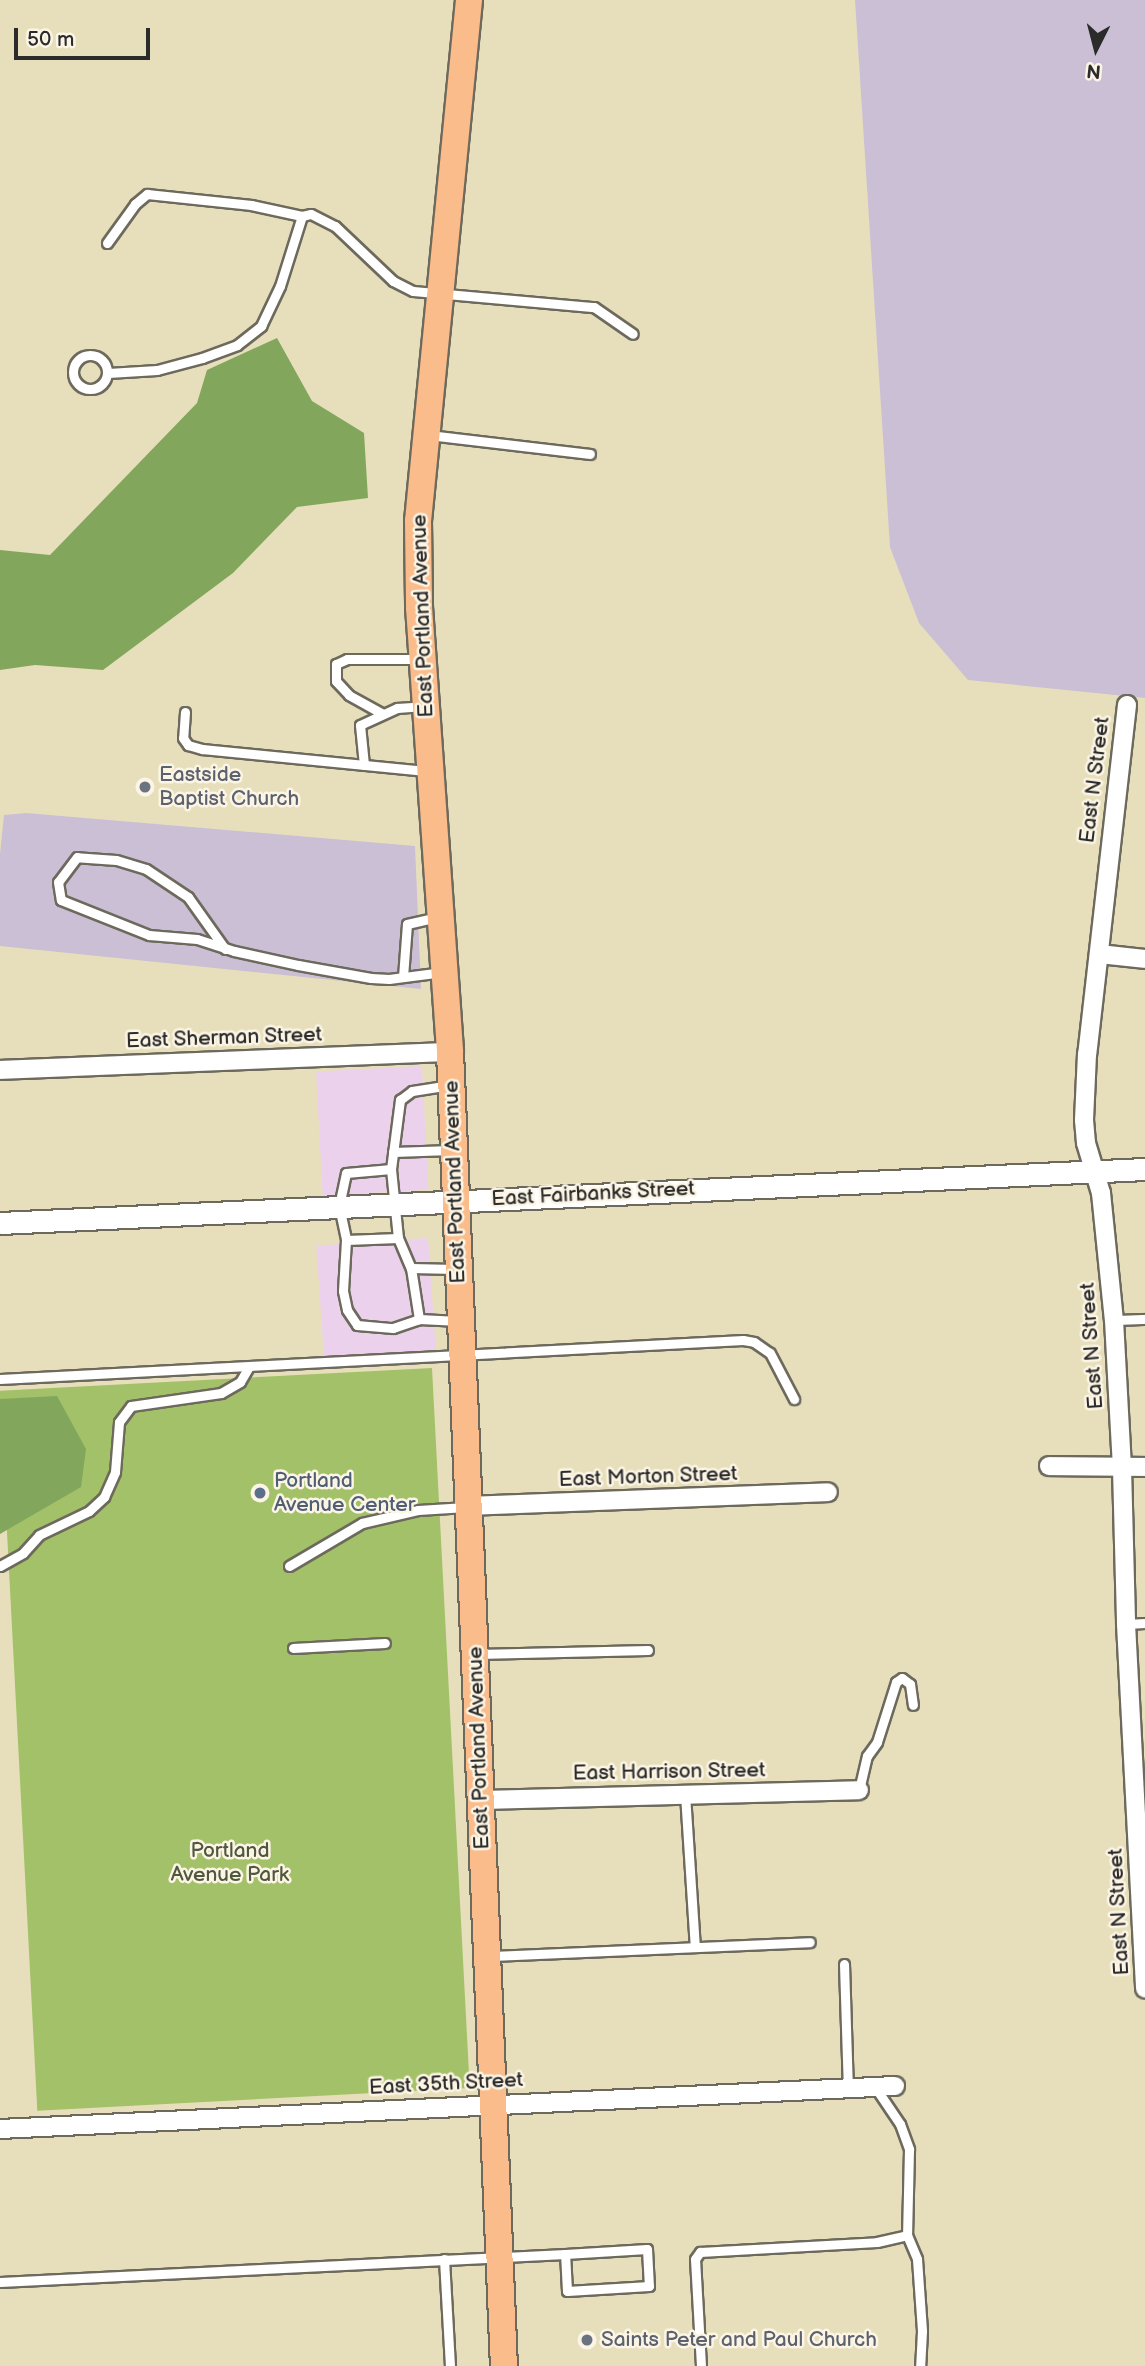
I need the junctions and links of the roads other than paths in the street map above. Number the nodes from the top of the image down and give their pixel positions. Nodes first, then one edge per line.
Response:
1 (470, 0) edge
2 (302, 216) junction
3 (107, 243) dead end
4 (439, 295) junction
5 (633, 334) dead end
6 (108, 373) dead end
7 (424, 435) junction
8 (590, 454) dead end
9 (423, 659) junction
10 (1127, 705) dead end
11 (426, 706) junction
12 (185, 712) dead end
13 (383, 713) junction
14 (364, 765) junction
15 (430, 771) junction
16 (440, 916) junction
17 (225, 948) junction
18 (1098, 954) junction
19 (1145, 959) edge
20 (444, 972) junction
21 (402, 977) junction
22 (450, 1052) junction
23 (0, 1070) edge
24 (451, 1085) junction
25 (454, 1150) junction
26 (393, 1152) junction
27 (391, 1169) junction
28 (1145, 1169) edge
29 (1094, 1172) junction
30 (456, 1200) junction
31 (393, 1203) junction
32 (339, 1206) junction
33 (0, 1223) edge
34 (398, 1238) junction
35 (346, 1240) junction
36 (411, 1268) junction
37 (459, 1269) junction
38 (419, 1319) junction
39 (1145, 1319) edge
40 (1114, 1320) junction
41 (461, 1321) junction
42 (463, 1355) junction
43 (248, 1368) junction
44 (0, 1379) edge
45 (794, 1399) dead end
46 (1049, 1466) dead end
47 (1145, 1467) edge
48 (1122, 1468) junction
49 (828, 1492) dead end
50 (469, 1506) junction
51 (0, 1566) edge
52 (289, 1566) dead end
53 (1145, 1623) edge
54 (1126, 1624) junction
55 (385, 1643) dead end
56 (293, 1648) dead end
57 (648, 1650) dead end
58 (475, 1655) junction
59 (913, 1705) dead end
60 (1140, 1766) edge
61 (859, 1790) joint
62 (685, 1794) junction
63 (482, 1800) junction
64 (1143, 1924) edge
65 (810, 1942) dead end
66 (695, 1947) junction
67 (488, 1956) junction
68 (844, 1964) dead end
69 (1145, 1989) edge
70 (895, 2086) dead end
71 (875, 2087) junction
72 (848, 2088) junction
73 (495, 2105) junction
74 (0, 2129) edge
75 (907, 2235) junction
76 (565, 2254) junction
77 (501, 2256) junction
78 (444, 2259) junction
79 (0, 2282) edge
80 (450, 2366) edge
81 (504, 2366) edge
82 (701, 2366) edge
83 (920, 2366) edge

1 - 4 main road, East Portland Avenue
2 - 3 lane
2 - 4 lane
2 - 6 lane
4 - 5 lane
4 - 7 main road, East Portland Avenue
7 - 8 lane
7 - 9 main road, East Portland Avenue
9 - 11 main road, East Portland Avenue
9 - 13 lane
10 - 18 street, East N Street
11 - 13 lane
11 - 15 main road, East Portland Avenue
12 - 14 lane
13 - 14 lane
14 - 15 lane
15 - 16 main road, East Portland Avenue
16 - 20 main road, East Portland Avenue
16 - 21 lane
17 - 17 lane
17 - 21 lane
18 - 19 street
18 - 29 street, East N Street
20 - 21 lane
20 - 22 main road, East Portland Avenue
22 - 23 street, East Sherman Street
22 - 24 main road, East Portland Avenue
24 - 25 main road, East Portland Avenue
24 - 26 lane
25 - 26 lane
25 - 30 main road, East Portland Avenue
26 - 27 lane
27 - 31 lane
27 - 32 lane
28 - 29 street, East Fairbanks Street
29 - 30 street, East Fairbanks Street
29 - 40 street, East N Street
30 - 31 street, East Fairbanks Street
30 - 37 main road, East Portland Avenue
31 - 32 street, East Fairbanks Street
31 - 34 lane
32 - 33 street, East Fairbanks Street
32 - 35 lane
34 - 35 lane
34 - 36 lane
35 - 38 lane
36 - 37 lane
36 - 38 lane
37 - 41 main road, East Portland Avenue
38 - 41 lane
39 - 40 lane
40 - 48 street, East N Street
41 - 42 main road, East Portland Avenue
42 - 43 lane
42 - 45 lane
42 - 50 main road, East Portland Avenue
43 - 44 lane
43 - 51 lane
46 - 48 street
47 - 48 street
48 - 54 street, East N Street
49 - 50 street, East Morton Street
50 - 52 lane
50 - 58 main road, East Portland Avenue
53 - 54 lane
54 - 60 street, East N Street
55 - 56 lane
57 - 58 lane
58 - 63 main road, East Portland Avenue
59 - 61 lane
60 - 64 street, East N Street
61 - 62 street, East Harrison Street
62 - 63 street, East Harrison Street
62 - 66 lane
63 - 67 main road, East Portland Avenue
64 - 69 street, East N Street
65 - 66 lane
66 - 67 lane
67 - 73 main road, East Portland Avenue
68 - 72 lane
70 - 71 street, East 35th Street
71 - 72 street, East 35th Street
71 - 75 lane
72 - 73 street, East 35th Street
73 - 74 street, East 35th Street
73 - 77 main road, East Portland Avenue
75 - 82 lane
75 - 83 lane
76 - 76 lane
76 - 77 lane
77 - 78 lane
77 - 81 main road, East Portland Avenue
78 - 79 lane
78 - 80 lane

